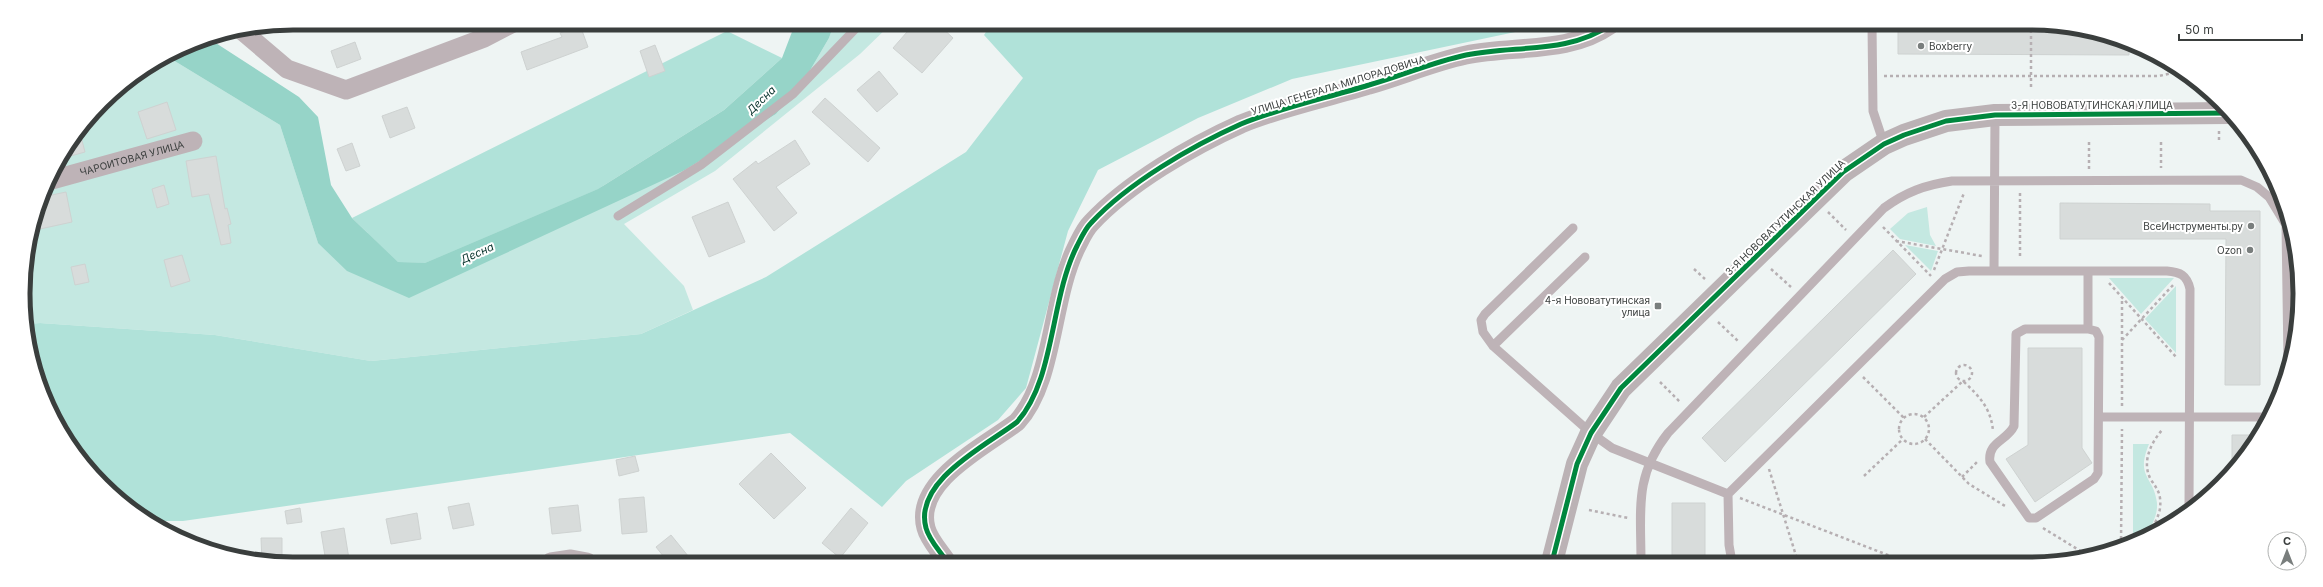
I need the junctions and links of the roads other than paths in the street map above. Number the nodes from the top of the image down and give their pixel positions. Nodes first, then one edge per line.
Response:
1 (496, 30) edge
2 (854, 30) edge
3 (1603, 30) edge
4 (1872, 30) edge
5 (246, 34) edge
6 (2222, 113) edge
7 (1995, 114) junction
8 (193, 141) dead end
9 (1884, 144) junction
10 (56, 179) edge
11 (1994, 181) junction
12 (2280, 213) edge
13 (618, 216) dead end
14 (1574, 228) dead end
15 (2286, 234) edge
16 (1585, 257) dead end
17 (1994, 271) junction
18 (2088, 271) junction
19 (2088, 329) junction
20 (1493, 346) junction
21 (2288, 346) edge
22 (2099, 417) junction
23 (2190, 417) junction
24 (2262, 417) edge
25 (1591, 433) junction
26 (1648, 463) junction
27 (1728, 494) junction
28 (2190, 503) edge
29 (943, 557) edge
30 (1553, 557) edge
31 (1641, 557) edge
32 (1731, 557) edge

1 - 5 street
2 - 13 lane
3 - 29 street, УЛИЦА ГЕНЕРАЛА МИЛОРАДОВИЧА
4 - 9 lane
6 - 7 street, 3-Я НОВОВАТУТИНСКАЯ УЛИЦА
7 - 9 street, 3-Я НОВОВАТУТИНСКАЯ УЛИЦА
7 - 11 lane
8 - 10 street, ЧАРОИТОВАЯ УЛИЦА
9 - 25 street, 3-Я НОВОВАТУТИНСКАЯ УЛИЦА
11 - 12 lane
11 - 17 lane
11 - 26 lane
14 - 20 lane
15 - 21 lane
16 - 20 lane
17 - 18 lane
17 - 27 lane
18 - 19 lane
18 - 23 lane
19 - 22 lane
19 - 22 lane
20 - 25 lane
22 - 23 lane
23 - 24 lane
23 - 28 lane
25 - 26 lane
25 - 30 street, 3-Я НОВОВАТУТИНСКАЯ УЛИЦА
26 - 27 lane
26 - 31 lane
27 - 32 lane

